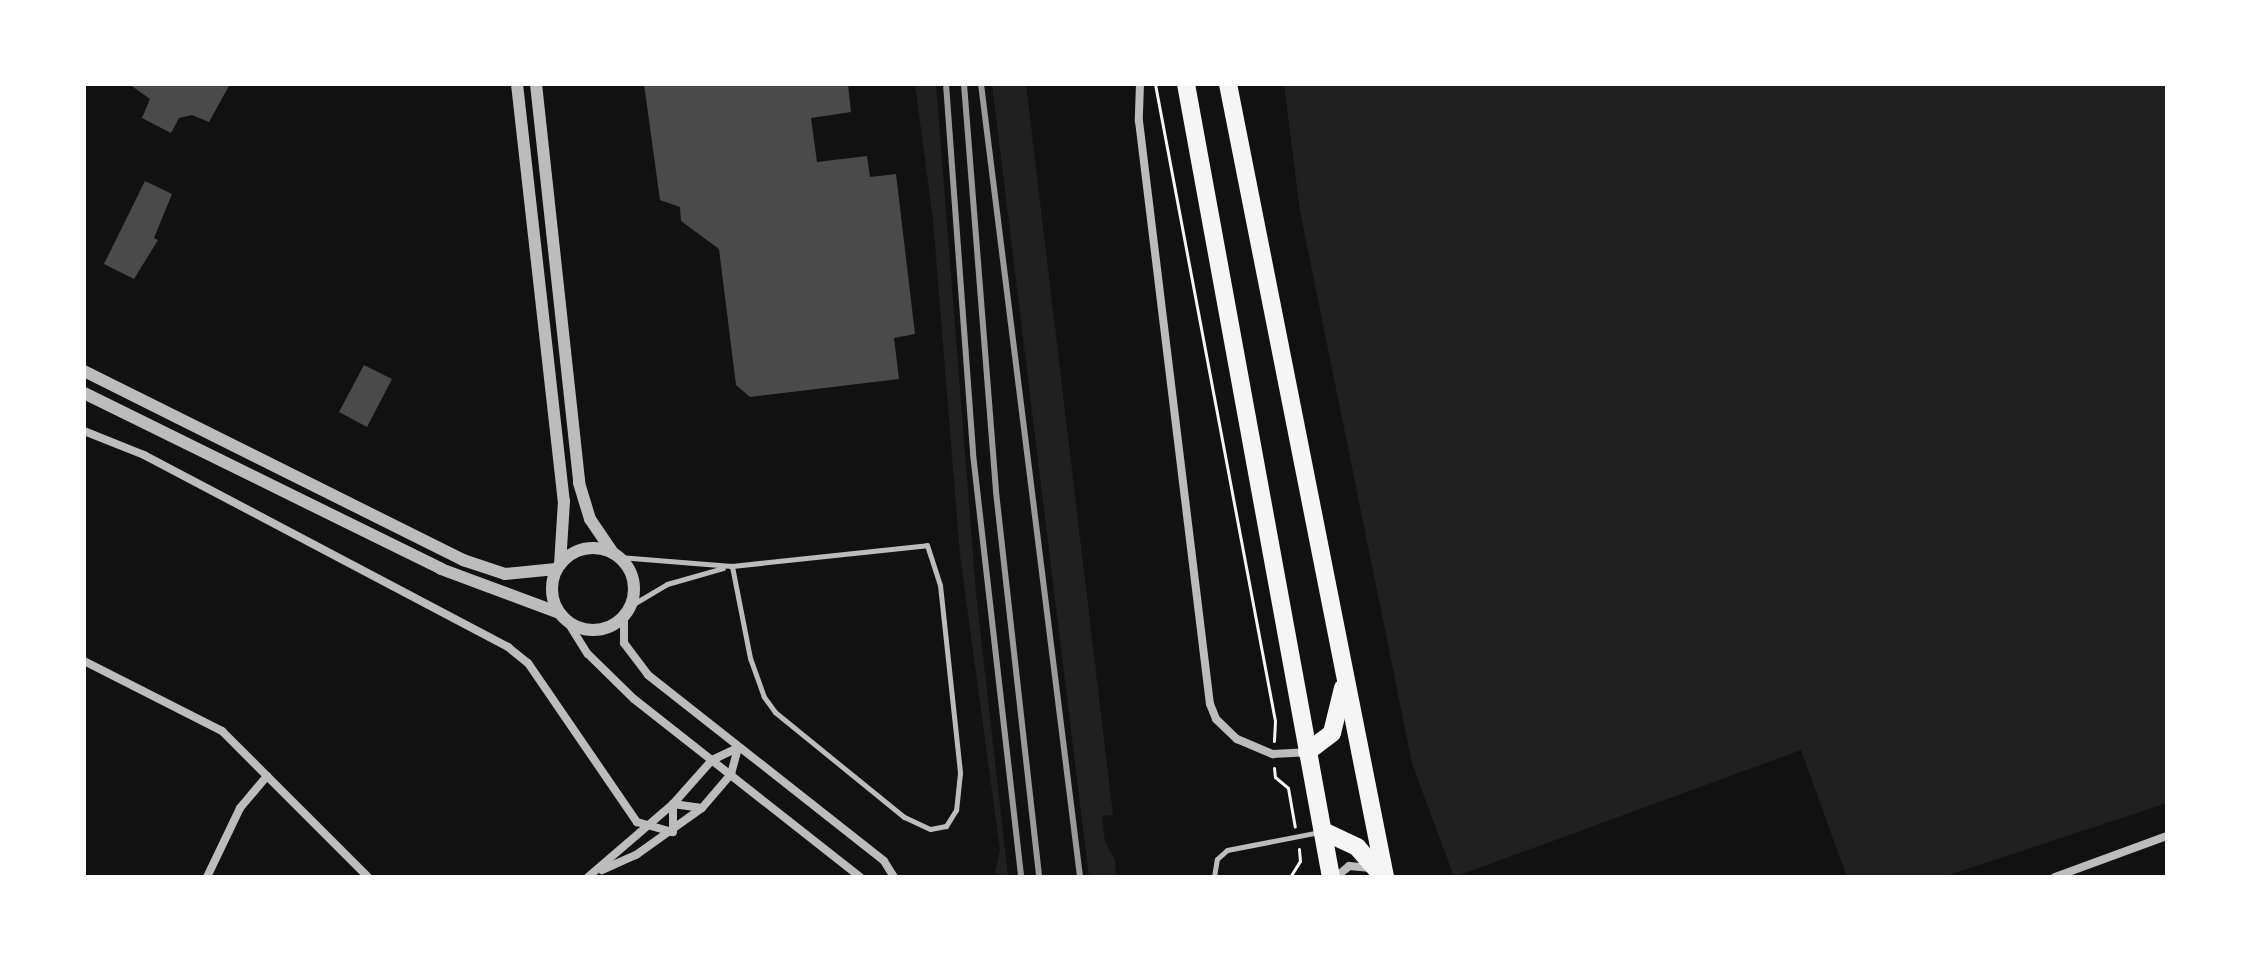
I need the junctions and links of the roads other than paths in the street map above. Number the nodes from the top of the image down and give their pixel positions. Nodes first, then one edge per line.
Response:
1 (517, 84) edge
2 (536, 84) edge
3 (1140, 84) edge
4 (1186, 84) edge
5 (1228, 84) edge
6 (552, 229) junction
7 (533, 232) junction
8 (84, 371) edge
9 (84, 393) edge
10 (84, 431) edge
11 (616, 555) junction
12 (732, 566) junction
13 (558, 567) junction
14 (627, 610) junction
15 (563, 617) junction
16 (84, 661) edge
17 (1345, 678) junction
18 (738, 748) junction
19 (1307, 752) junction
20 (712, 760) junction
21 (731, 774) junction
22 (267, 776) junction
23 (673, 804) junction
24 (702, 808) junction
25 (649, 826) junction
26 (1323, 831) junction
27 (673, 832) junction
28 (2167, 836) edge
29 (1381, 874) edge
30 (591, 875) edge
31 (207, 877) edge
32 (368, 877) edge
33 (860, 877) edge
34 (894, 877) edge
35 (1214, 877) edge
36 (1333, 877) edge
37 (2055, 877) edge

1 - 7 street
2 - 6 street
3 - 19 street
4 - 19 highway
5 - 17 highway
6 - 7 street
6 - 11 street
7 - 13 street
8 - 13 street
9 - 15 street
10 - 25 street
11 - 12 lane
11 - 13 street
11 - 14 street
12 - 12 lane
12 - 14 lane
13 - 15 street
14 - 15 street
14 - 18 street
15 - 20 street
16 - 22 street
17 - 19 highway
17 - 29 highway
18 - 20 street
18 - 21 street
18 - 34 street
19 - 26 highway
20 - 21 street
20 - 23 street
21 - 24 street
21 - 33 street
22 - 31 street
22 - 32 street
23 - 24 street
23 - 25 street
23 - 27 street
24 - 27 street
25 - 27 street
25 - 30 street
26 - 29 highway
26 - 35 lane
26 - 36 highway
27 - 30 street
28 - 37 street
29 - 36 street

